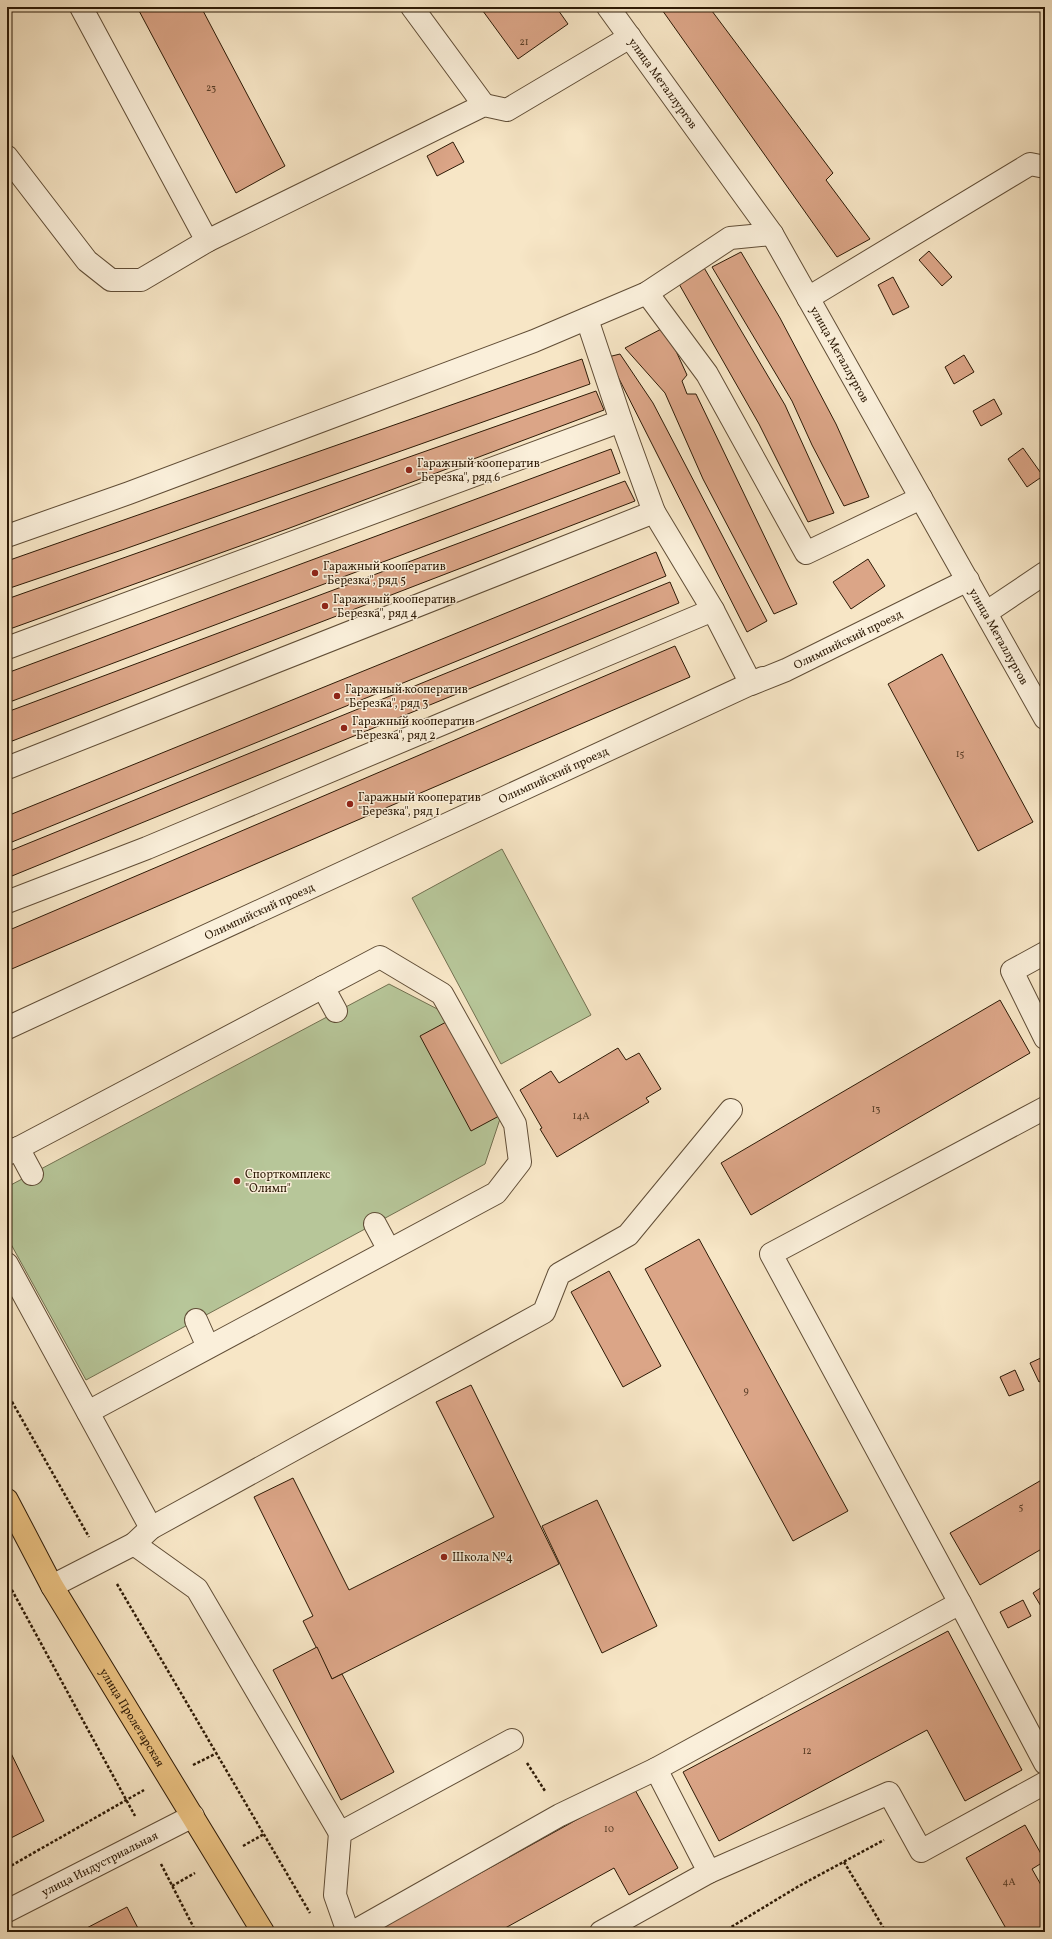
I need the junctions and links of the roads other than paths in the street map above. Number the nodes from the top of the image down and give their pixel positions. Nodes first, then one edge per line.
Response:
1 (81, 7) edge
2 (412, 7) edge
3 (608, 7) edge
4 (630, 37) junction
5 (484, 104) junction
6 (7, 156) edge
7 (1045, 167) edge
8 (772, 234) junction
9 (207, 241) junction
10 (647, 293) junction
11 (808, 298) junction
12 (587, 319) junction
13 (621, 421) junction
14 (921, 498) junction
15 (654, 512) junction
16 (7, 536) edge
17 (1045, 573) edge
18 (968, 580) junction
19 (993, 608) dead end
20 (713, 610) junction
21 (7, 648) edge
22 (751, 684) junction
23 (1045, 718) edge
24 (7, 768) edge
25 (7, 902) edge
26 (1045, 953) edge
27 (323, 987) junction
28 (336, 1011) dead end
29 (7, 1028) edge
30 (1045, 1038) edge
31 (1045, 1108) edge
32 (731, 1110) dead end
33 (13, 1151) edge
34 (32, 1174) dead end
35 (375, 1224) dead end
36 (389, 1250) junction
37 (7, 1264) edge
38 (196, 1320) dead end
39 (208, 1347) junction
40 (88, 1412) junction
41 (7, 1500) edge
42 (151, 1528) junction
43 (134, 1544) junction
44 (52, 1586) junction
45 (960, 1603) junction
46 (512, 1740) road end
47 (1045, 1763) edge
48 (656, 1769) junction
49 (1045, 1783) edge
50 (193, 1816) junction
51 (340, 1833) junction
52 (709, 1872) junction
53 (7, 1911) edge
54 (263, 1932) edge
55 (348, 1932) edge
56 (353, 1932) edge
57 (601, 1932) edge

1 - 9 street
2 - 5 street
3 - 4 street, улица Металлургов
4 - 5 street
4 - 8 street, улица Металлургов
5 - 9 street
6 - 9 street
7 - 11 street
8 - 10 street
8 - 11 street, улица Металлургов
10 - 12 street
10 - 14 street
11 - 14 street, улица Металлургов
12 - 13 street
12 - 16 street
13 - 15 street
13 - 21 street
14 - 18 street, улица Металлургов
15 - 20 street
15 - 24 street
17 - 19 street
18 - 22 street, Олимпийский проезд
18 - 23 street, улица Металлургов
20 - 22 street
20 - 25 street
22 - 29 street, Олимпийский проезд
26 - 30 street
27 - 28 street
27 - 33 street
27 - 36 street
31 - 45 street
32 - 42 street
33 - 34 street
35 - 36 street
36 - 39 street
37 - 40 street
38 - 39 street
39 - 40 street
40 - 42 street
41 - 44 main road, улица Пролетарская
42 - 43 street
43 - 44 street
43 - 51 street
44 - 50 main road, улица Пролетарская
45 - 47 street
45 - 48 street
46 - 51 street
48 - 52 street
48 - 56 street
49 - 52 street
50 - 53 street, улица Индустриальная
50 - 54 main road, улица Пролетарская
51 - 55 street
52 - 57 street

